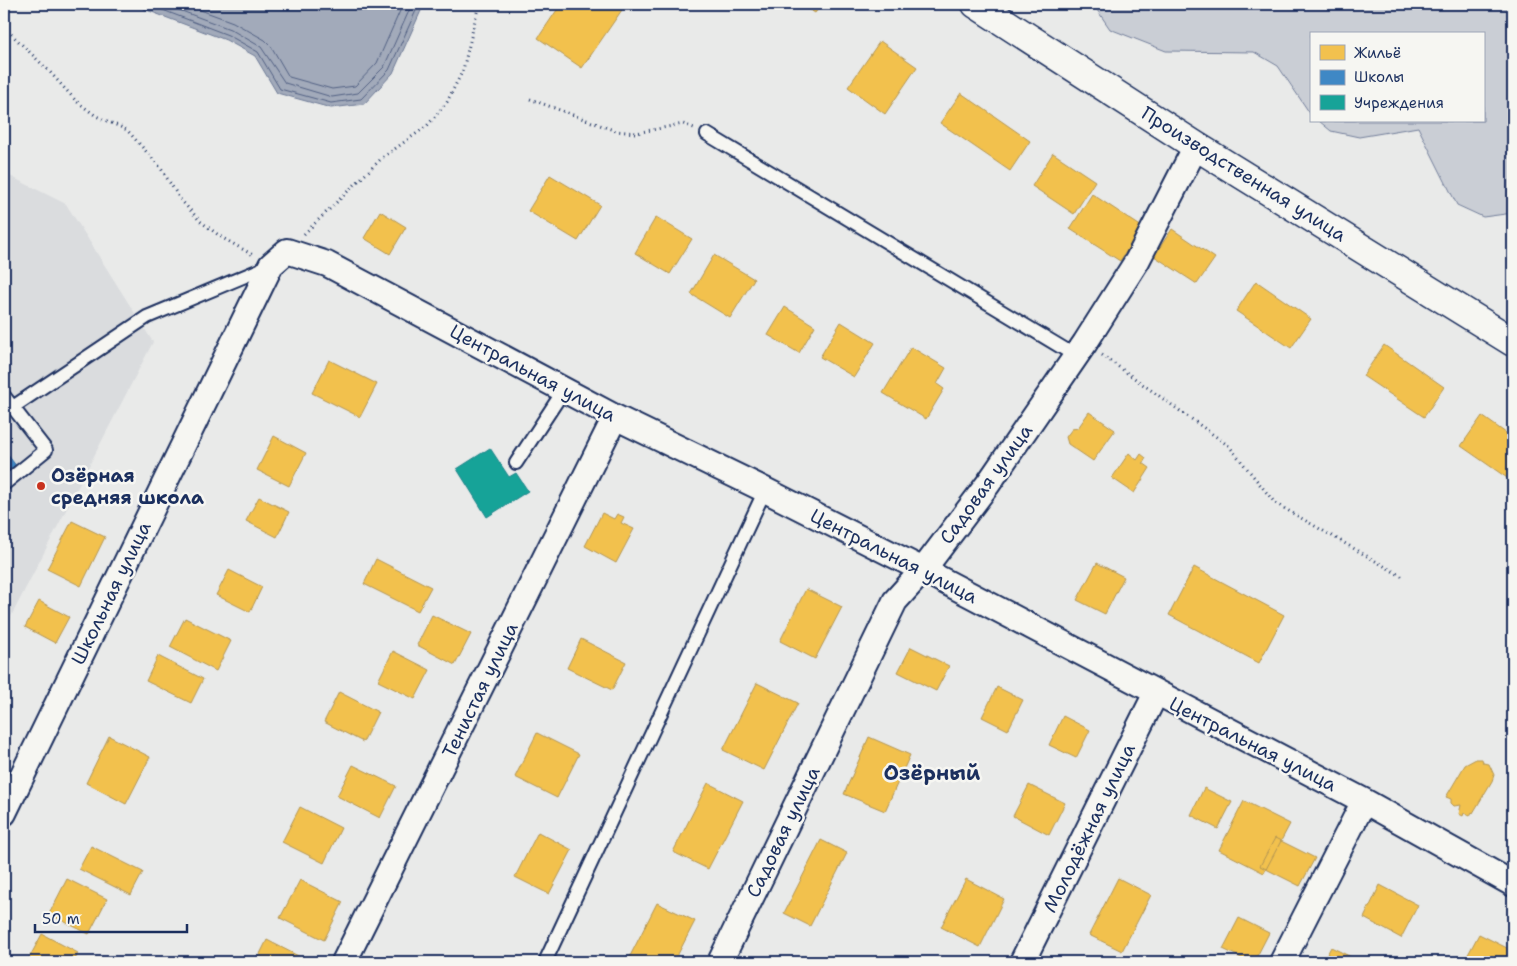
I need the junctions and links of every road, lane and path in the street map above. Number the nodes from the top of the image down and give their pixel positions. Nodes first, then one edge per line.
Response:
1 (479, 4) edge
2 (976, 4) edge
3 (4, 27) edge
4 (530, 99) dead end
5 (707, 134) joint
6 (1196, 146) junction
7 (299, 238) dead end
8 (271, 265) junction
9 (1513, 342) edge
10 (1080, 350) junction
11 (564, 390) junction
12 (4, 396) edge
13 (13, 407) junction
14 (615, 417) junction
15 (516, 463) dead end
16 (4, 484) edge
17 (765, 490) junction
18 (923, 570) junction
19 (1403, 577) dead end
20 (1156, 693) junction
21 (1364, 801) junction
22 (4, 813) edge
23 (1513, 884) edge
24 (344, 962) edge
25 (545, 962) edge
26 (720, 962) edge
27 (1022, 962) edge
28 (1282, 962) edge

1 - 7 path
2 - 6 street, Производственная улица
3 - 8 path
4 - 5 path
5 - 10 lane
6 - 9 street, Производственная улица
6 - 10 street, Садовая улица
8 - 11 street, Центральная улица
8 - 13 lane
8 - 22 street, Школьная улица
10 - 18 street, Садовая улица
10 - 19 path
11 - 14 street, Центральная улица
11 - 15 lane
12 - 13 lane
13 - 16 lane
14 - 17 street, Центральная улица
14 - 24 street, Тенистая улица
17 - 18 street, Центральная улица
17 - 25 lane
18 - 20 street, Центральная улица
18 - 26 street, Садовая улица
20 - 21 street, Центральная улица
20 - 27 street, Молодёжная улица
21 - 23 street, Центральная улица
21 - 28 street

